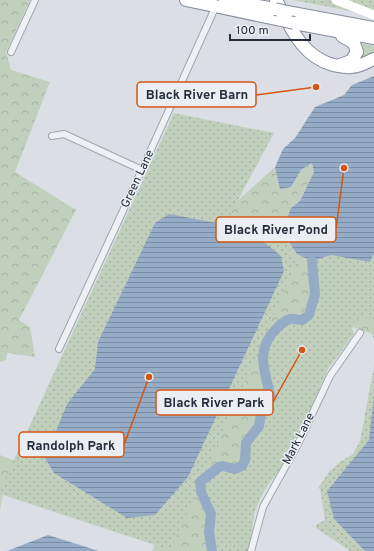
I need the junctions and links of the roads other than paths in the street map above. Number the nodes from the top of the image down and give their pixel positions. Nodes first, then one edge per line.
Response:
1 (35, 0) edge
2 (186, 0) edge
3 (225, 0) edge
4 (336, 0) edge
5 (275, 5) edge
6 (215, 8) junction
7 (374, 15) edge
8 (284, 16) junction
9 (323, 28) junction
10 (374, 28) edge
11 (374, 38) edge
12 (11, 52) dead end
13 (374, 59) edge
14 (335, 65) junction
15 (52, 136) dead end
16 (142, 170) junction
17 (360, 334) dead end
18 (59, 349) dead end
19 (251, 551) edge

1 - 12 street
2 - 6 highway
3 - 5 highway
4 - 7 main road
5 - 8 highway, bridge
5 - 14 highway
6 - 8 highway
6 - 16 street, Green Lane
8 - 9 highway, bridge
8 - 10 highway
9 - 11 highway
9 - 14 highway
13 - 14 highway
15 - 16 street
16 - 18 street, Green Lane
17 - 19 street, Mark Lane

